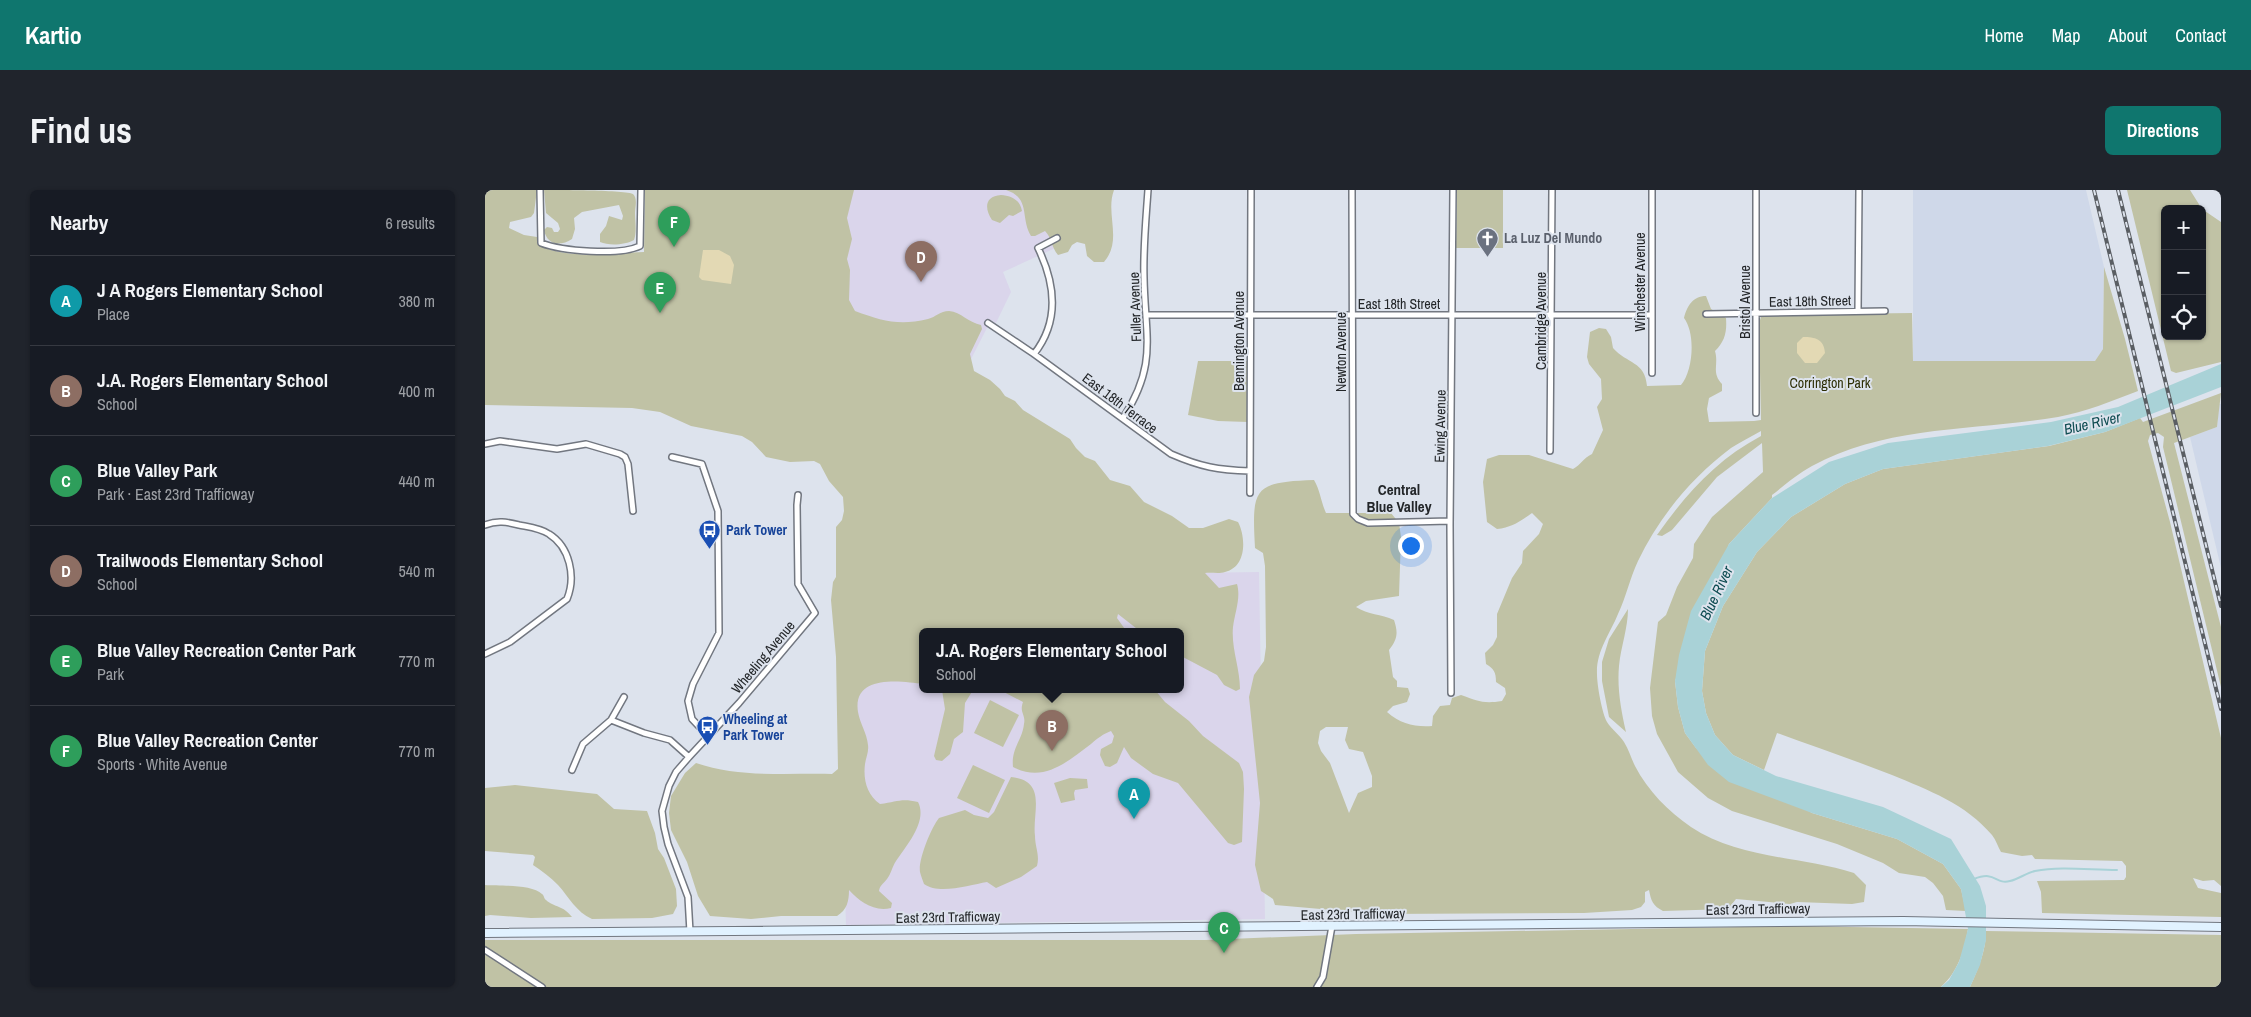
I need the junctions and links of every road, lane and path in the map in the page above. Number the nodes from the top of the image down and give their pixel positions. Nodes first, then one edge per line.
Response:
1 (540, 190) edge
2 (641, 190) edge
3 (1148, 190) edge
4 (1251, 190) edge
5 (1352, 190) edge
6 (1453, 190) edge
7 (1552, 190) edge
8 (1652, 190) edge
9 (1756, 190) edge
10 (1859, 190) edge
11 (1057, 238) dead end
12 (1858, 311) junction
13 (1885, 311) dead end
14 (1756, 313) junction
15 (1147, 314) junction
16 (1706, 314) dead end
17 (1251, 315) junction
18 (1352, 315) junction
19 (1452, 315) junction
20 (1552, 315) junction
21 (1652, 315) junction
22 (989, 322) dead end
23 (1034, 354) junction
24 (1652, 373) dead end
25 (1756, 413) dead end
26 (1123, 418) junction
27 (485, 444) edge
28 (1550, 452) dead end
29 (672, 457) dead end
30 (1250, 471) junction
31 (1250, 493) dead end
32 (798, 495) dead end
33 (633, 512) dead end
34 (1450, 521) junction
35 (485, 524) edge
36 (485, 654) edge
37 (1451, 693) dead end
38 (624, 697) dead end
39 (611, 720) junction
40 (708, 736) junction
41 (689, 757) junction
42 (572, 770) dead end
43 (1332, 926) junction
44 (2221, 927) edge
45 (690, 932) junction
46 (485, 933) edge
47 (485, 950) edge
48 (541, 987) edge
49 (1317, 987) edge

1 - 2 street
3 - 15 street, Fuller Avenue
4 - 17 street, Bennington Avenue
5 - 18 street, Newton Avenue
6 - 19 street, Ewing Avenue
7 - 20 street, Cambridge Avenue
8 - 21 street, Winchester Avenue
9 - 14 street, Bristol Avenue
10 - 12 street
11 - 23 street
12 - 13 street, East 18th Street
12 - 14 street, East 18th Street
14 - 16 street, East 18th Street
14 - 25 street, Bristol Avenue
15 - 17 street, East 18th Street
15 - 26 street, Fuller Avenue
17 - 18 street, East 18th Street
17 - 30 street, Bennington Avenue
18 - 19 street, East 18th Street
18 - 34 street, Newton Avenue
19 - 20 street, East 18th Street
19 - 34 street, Ewing Avenue
20 - 21 street, East 18th Street
20 - 28 street, Cambridge Avenue
21 - 24 street, Winchester Avenue
22 - 23 street, East 18th Terrace
23 - 26 street, East 18th Terrace
26 - 30 street, East 18th Terrace
27 - 33 street
29 - 40 street
30 - 31 street, Bennington Avenue
32 - 40 street, Wheeling Avenue
34 - 37 street, Ewing Avenue
35 - 36 street
38 - 39 street
39 - 41 street
39 - 42 street
40 - 41 street, Wheeling Avenue
41 - 45 street, Wheeling Avenue
43 - 44 main road, East 23rd Trafficway
43 - 45 main road, East 23rd Trafficway
43 - 49 street
45 - 46 main road, East 23rd Trafficway
47 - 48 street

